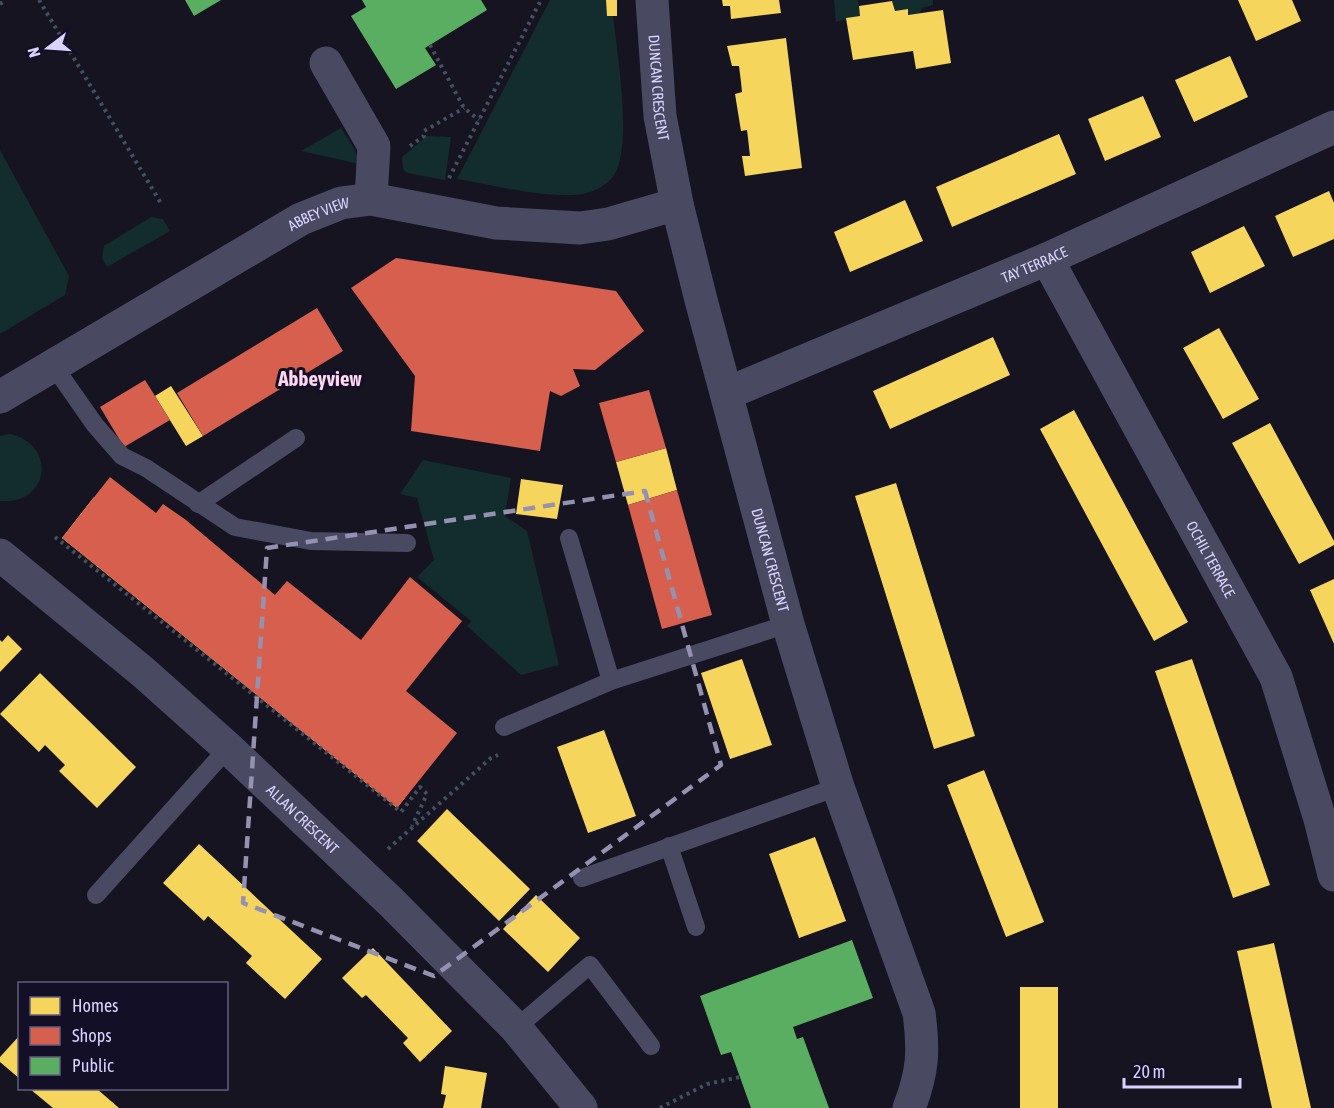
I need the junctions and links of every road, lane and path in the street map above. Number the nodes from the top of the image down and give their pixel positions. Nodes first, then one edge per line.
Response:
1 (6, 0) edge
2 (39, 0) edge
3 (541, 0) edge
4 (652, 0) edge
5 (0, 4) edge
6 (430, 45) dead end
7 (326, 63) dead end
8 (464, 108) junction
9 (479, 120) junction
10 (1334, 127) edge
11 (402, 151) dead end
12 (447, 186) dead end
13 (371, 200) junction
14 (677, 204) junction
15 (162, 205) dead end
16 (1047, 259) junction
17 (53, 365) junction
18 (728, 393) junction
19 (0, 397) edge
20 (296, 438) dead end
21 (198, 504) junction
22 (55, 537) dead end
23 (569, 538) dead end
24 (407, 543) dead end
25 (0, 555) edge
26 (788, 624) junction
27 (611, 681) junction
28 (504, 727) dead end
29 (228, 748) junction
30 (502, 754) dead end
31 (838, 787) junction
32 (412, 826) junction
33 (669, 846) junction
34 (361, 874) junction
35 (1334, 875) edge
36 (582, 878) dead end
37 (96, 895) dead end
38 (696, 927) dead end
39 (516, 1028) junction
40 (651, 1046) dead end
41 (740, 1077) dead end
42 (581, 1108) edge
43 (660, 1108) edge
44 (909, 1108) edge

1 - 5 path
2 - 15 path
3 - 9 path
4 - 14 street, DUNCAN CRESCENT
6 - 8 path
7 - 13 street
8 - 9 path
8 - 11 path
9 - 12 path
10 - 16 street, TAY TERRACE
13 - 14 street, ABBEY VIEW
13 - 17 street, ABBEY VIEW
14 - 18 street, DUNCAN CRESCENT
16 - 18 street, TAY TERRACE
16 - 35 street, OCHIL TERRACE
17 - 19 street, ABBEY VIEW
17 - 21 lane
18 - 26 street, DUNCAN CRESCENT
20 - 21 lane
21 - 24 lane
22 - 32 path
23 - 27 lane
25 - 29 street, ALLAN CRESCENT
26 - 27 lane
26 - 31 street, DUNCAN CRESCENT
27 - 28 lane
29 - 34 street, ALLAN CRESCENT
29 - 37 lane
30 - 32 path
31 - 33 lane
31 - 44 street, DUNCAN CRESCENT
32 - 34 path
33 - 36 lane
33 - 38 lane
34 - 39 street, ALLAN CRESCENT
39 - 40 lane
39 - 42 street, ALLAN CRESCENT
41 - 43 path

